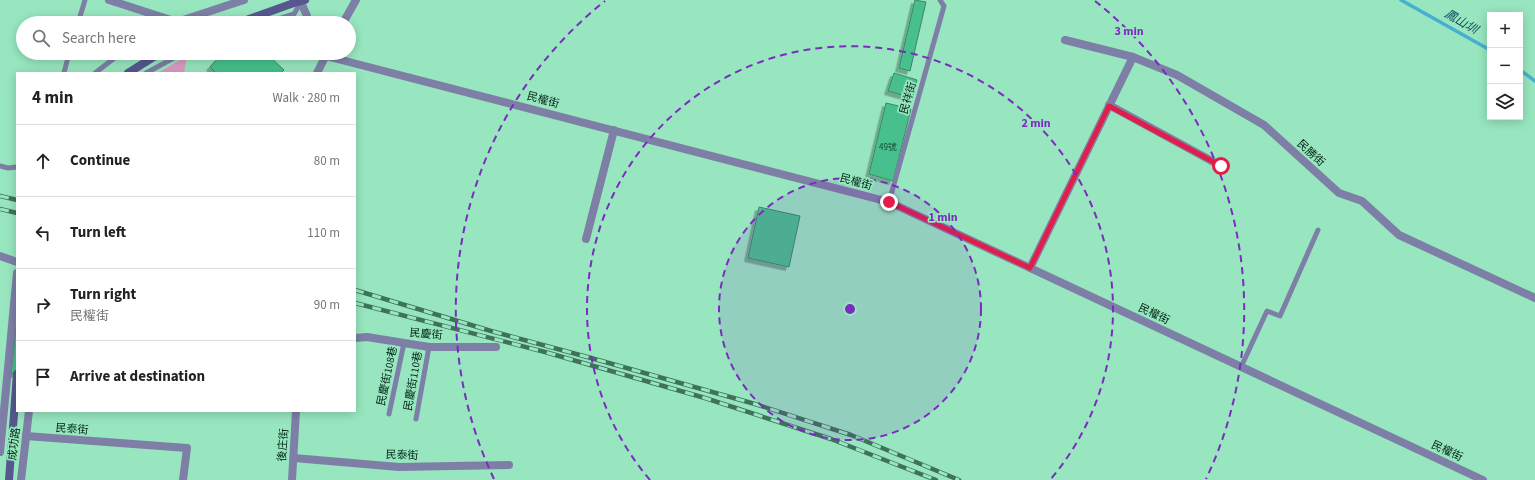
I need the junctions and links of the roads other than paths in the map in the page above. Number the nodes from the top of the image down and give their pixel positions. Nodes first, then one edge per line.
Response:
1 (85, 0) edge
2 (109, 0) edge
3 (244, 0) edge
4 (302, 0) edge
5 (356, 0) edge
6 (940, 0) edge
7 (80, 16) edge
8 (157, 16) edge
9 (194, 16) edge
10 (258, 16) edge
11 (288, 16) edge
12 (308, 16) edge
13 (347, 16) edge
14 (1065, 40) dead end
15 (1133, 57) junction
16 (68, 60) edge
17 (111, 60) edge
18 (148, 60) edge
19 (170, 60) edge
20 (323, 60) edge
21 (349, 60) edge
22 (64, 72) edge
23 (96, 72) edge
24 (129, 72) edge
25 (148, 72) edge
26 (317, 72) edge
27 (1109, 106) junction
28 (614, 130) junction
29 (0, 166) edge
30 (1221, 166) dead end
31 (16, 167) edge
32 (889, 202) junction
33 (1318, 230) dead end
34 (586, 239) dead end
35 (0, 256) edge
36 (16, 262) edge
37 (1030, 268) junction
38 (16, 284) edge
39 (1535, 298) edge
40 (356, 338) edge
41 (404, 343) junction
42 (429, 347) junction
43 (496, 347) dead end
44 (1241, 367) junction
45 (16, 387) edge
46 (29, 412) edge
47 (296, 412) edge
48 (389, 414) dead end
49 (416, 418) dead end
50 (26, 436) junction
51 (0, 452) edge
52 (294, 458) junction
53 (509, 465) dead end
54 (9, 480) edge
55 (21, 480) edge
56 (183, 480) edge
57 (292, 480) edge
58 (1483, 480) edge

1 - 7 lane
2 - 8 street
3 - 9 street
4 - 10 street
4 - 11 lane
4 - 12 street
5 - 13 street
6 - 32 lane, 民祥街
14 - 15 street, 民勝街
15 - 27 street
15 - 39 street, 民勝街
16 - 22 lane
17 - 23 lane
18 - 24 street
19 - 25 lane
20 - 26 street
21 - 28 street, 民權街
27 - 30 street
27 - 37 street
28 - 32 street, 民權街
28 - 34 street
29 - 31 lane
32 - 37 street, 民權街
33 - 44 lane
35 - 36 street
37 - 44 street, 民權街
38 - 51 street, 成功路
40 - 41 street, 民慶街
41 - 42 street, 民慶街
41 - 48 lane, 民慶街108巷
42 - 43 street, 民慶街
42 - 49 lane, 民慶街110巷
44 - 58 street, 民權街
45 - 54 street
46 - 50 street, 成功路
47 - 52 street, 後庄街
50 - 55 street, 成功路
50 - 56 street, 民泰街
52 - 53 street, 民泰街
52 - 57 street, 後庄街

